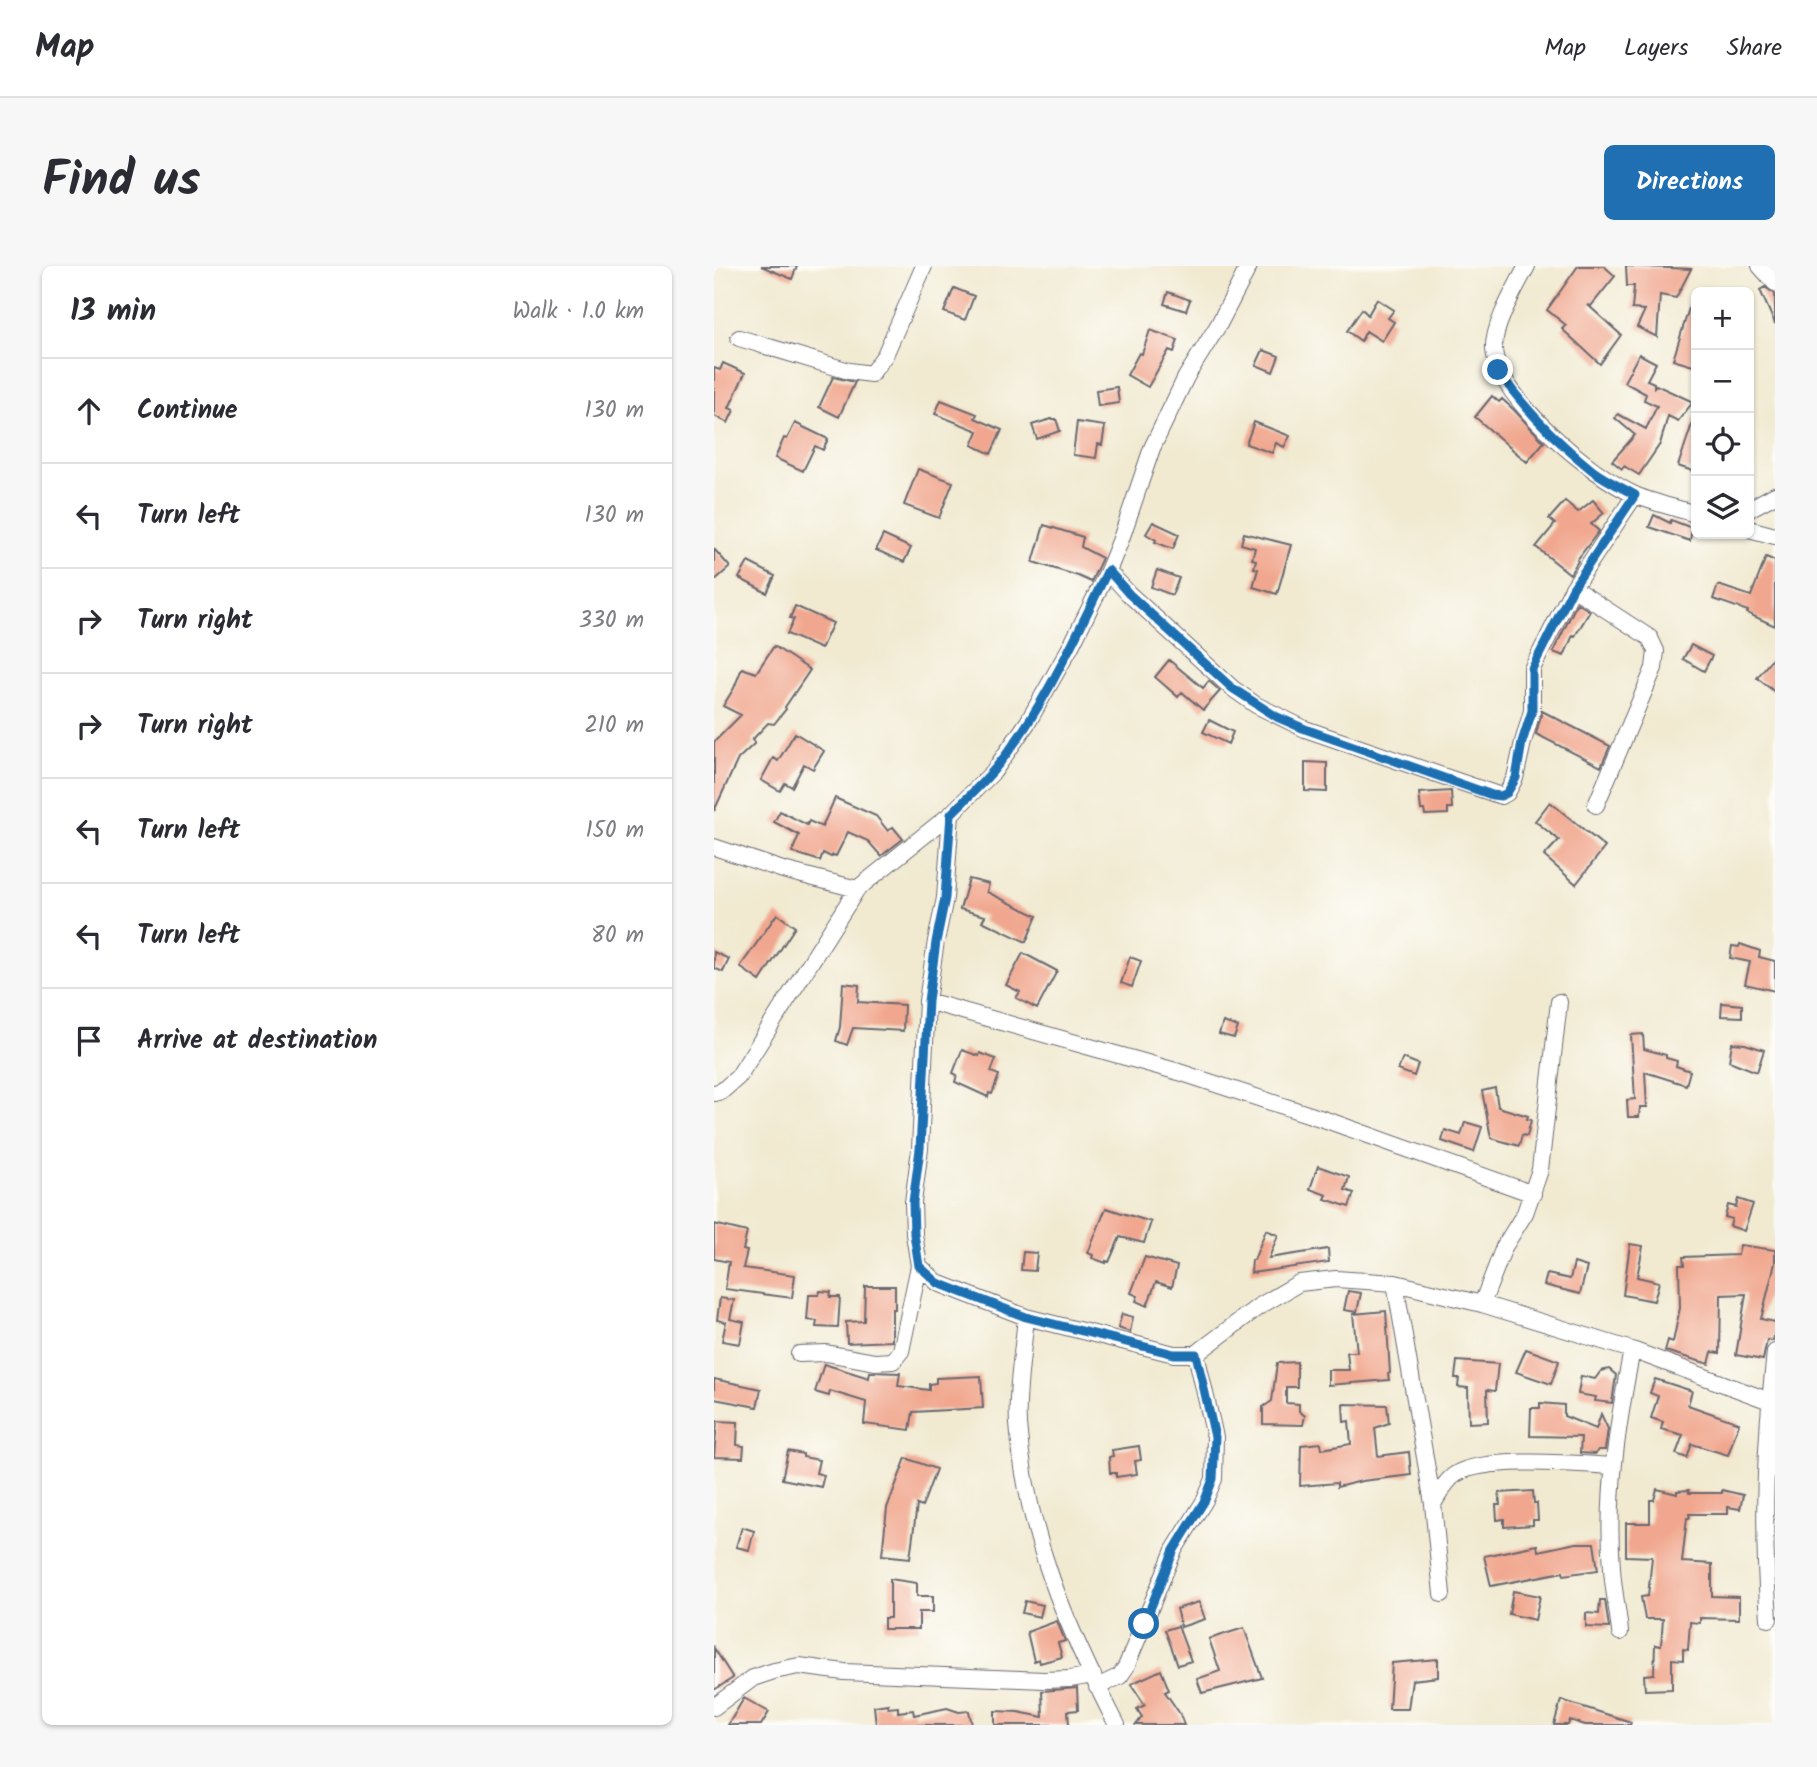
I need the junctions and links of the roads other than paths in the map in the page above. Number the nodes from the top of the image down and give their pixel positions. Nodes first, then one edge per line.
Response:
1 (924, 266) edge
2 (1249, 266) edge
3 (1527, 266) edge
4 (1759, 266) edge
5 (1775, 283) edge
6 (739, 338) dead end
7 (1635, 495) junction
8 (1775, 495) edge
9 (1754, 506) edge
10 (1691, 512) edge
11 (1754, 530) edge
12 (1775, 536) edge
13 (1108, 570) junction
14 (1573, 588) junction
15 (1596, 805) dead end
16 (951, 814) junction
17 (714, 847) edge
18 (857, 889) junction
19 (928, 1001) junction
20 (1559, 1002) dead end
21 (714, 1093) edge
22 (1533, 1194) junction
23 (919, 1266) junction
24 (1395, 1283) junction
25 (1482, 1304) junction
26 (1026, 1317) junction
27 (1632, 1350) junction
28 (1775, 1352) edge
29 (799, 1354) dead end
30 (1196, 1354) junction
31 (1772, 1402) edge
32 (1614, 1466) junction
33 (1433, 1504) junction
34 (1442, 1594) dead end
35 (1769, 1619) dead end
36 (1620, 1632) dead end
37 (1095, 1681) junction
38 (714, 1707) edge
39 (1117, 1725) edge

1 - 6 street
2 - 13 street
3 - 7 street
4 - 5 street
7 - 10 street
7 - 14 street
8 - 9 street
11 - 12 street
13 - 14 street
13 - 16 street
14 - 15 street
16 - 18 street
16 - 19 street
17 - 18 street
18 - 21 street
19 - 22 street
19 - 23 street
20 - 22 street
22 - 25 street
23 - 26 street
23 - 29 street
24 - 25 street
24 - 30 street
24 - 33 street
25 - 27 street
26 - 30 street
26 - 37 street
27 - 31 street
27 - 32 street
28 - 31 street
30 - 37 street
31 - 35 street
32 - 33 street
32 - 36 street
33 - 34 street
37 - 38 street
37 - 39 street

